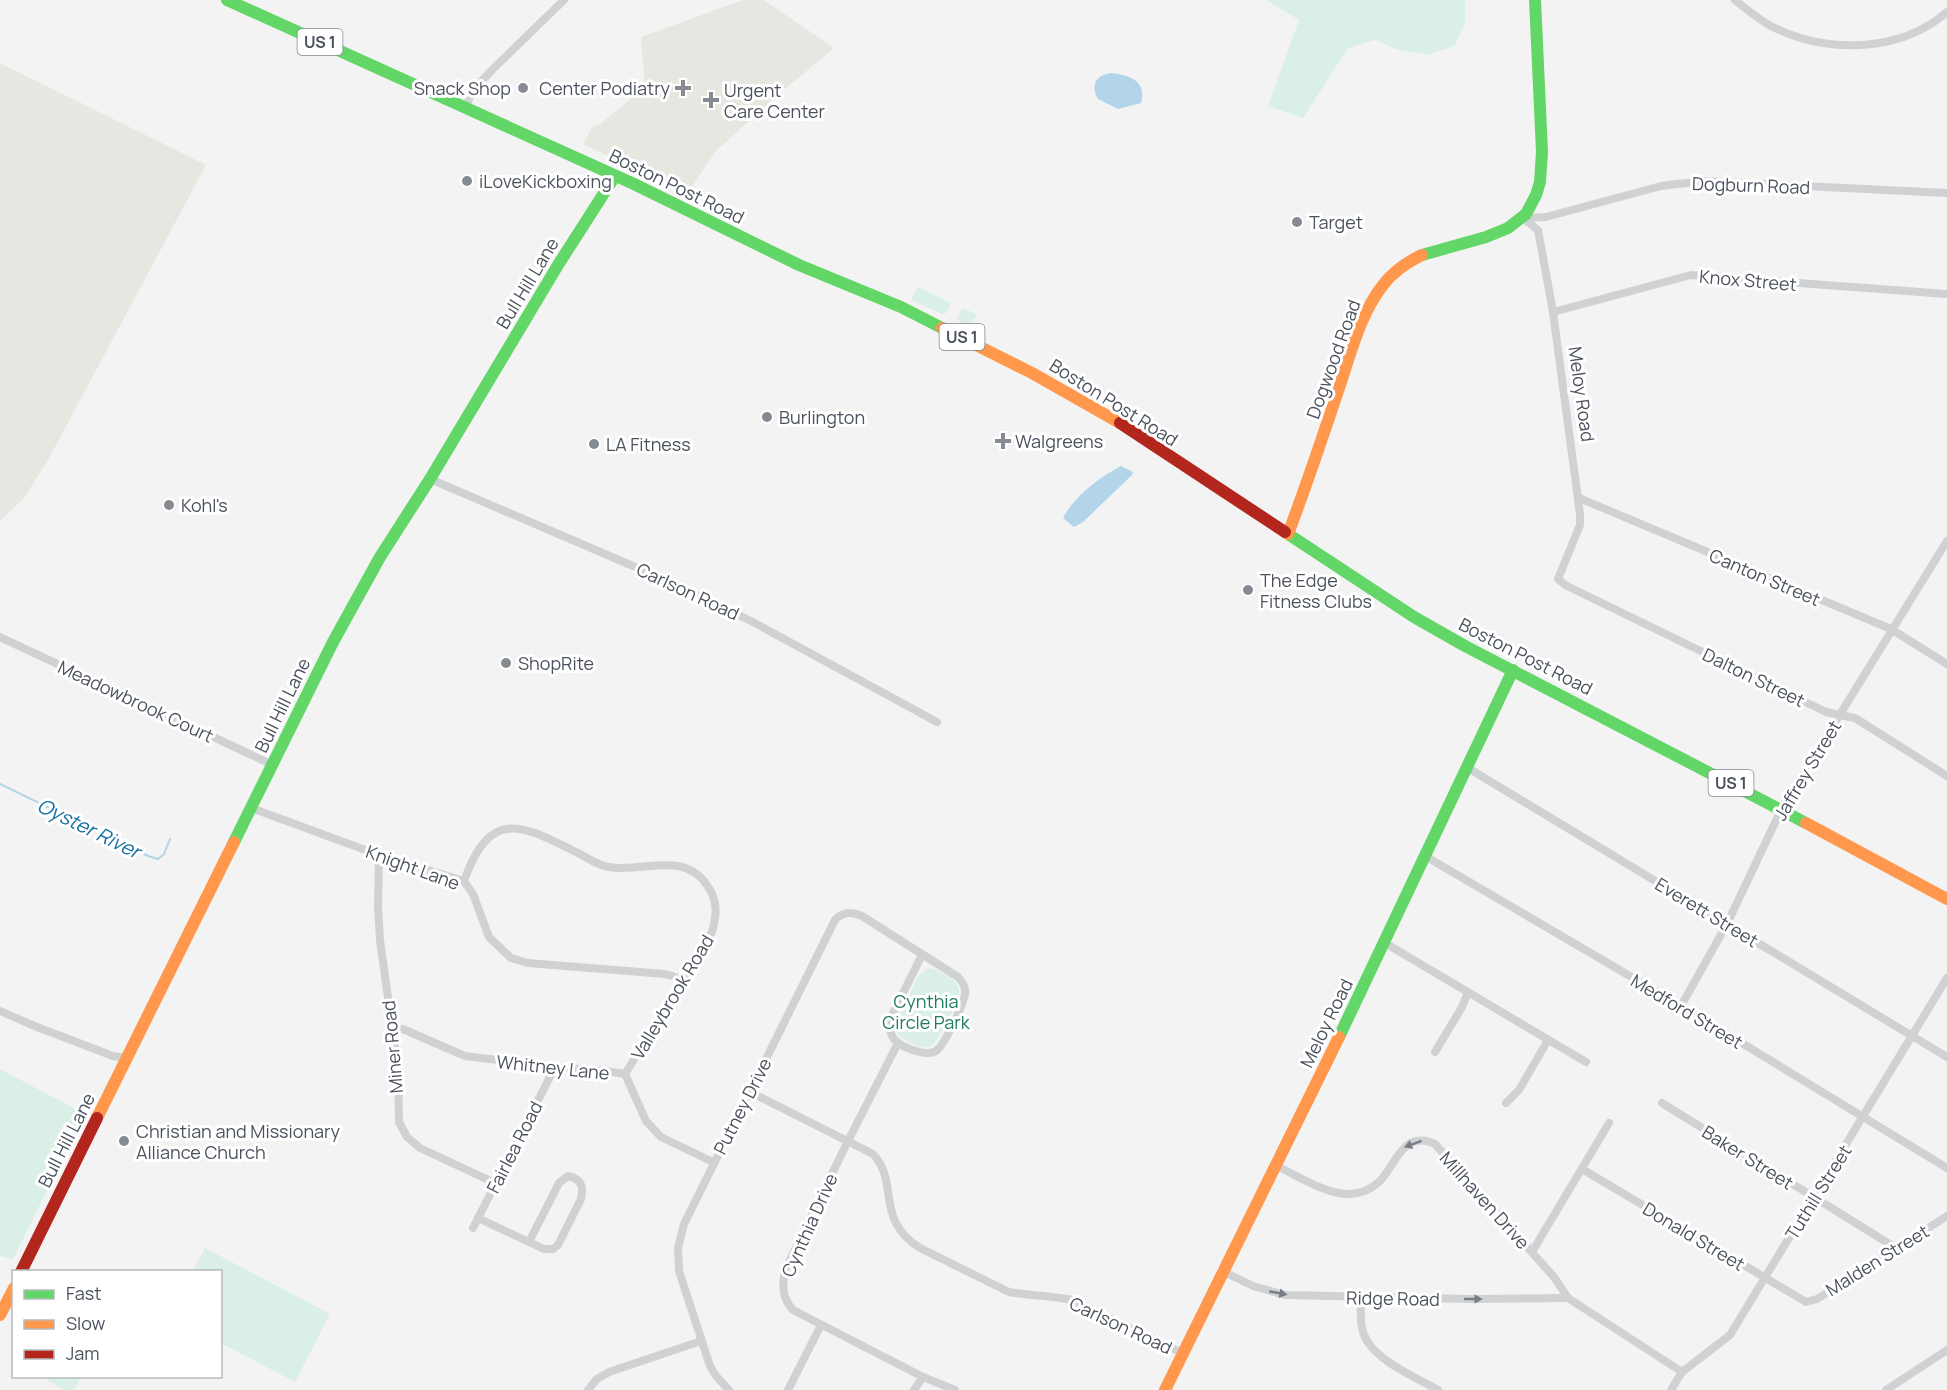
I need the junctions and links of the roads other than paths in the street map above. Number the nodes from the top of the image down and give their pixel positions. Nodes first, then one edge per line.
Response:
1 (227, 0) edge
2 (564, 0) edge
3 (1535, 0) edge
4 (1735, 0) edge
5 (1947, 12) edge
6 (466, 107) junction
7 (615, 176) junction
8 (1947, 193) edge
9 (1524, 218) junction
10 (1947, 294) edge
11 (1553, 312) junction
12 (430, 479) junction
13 (1579, 498) junction
14 (1288, 534) junction
15 (1946, 546) edge
16 (1558, 579) joint
17 (1891, 630) junction
18 (0, 637) edge
19 (1947, 664) edge
20 (1513, 670) junction
21 (1840, 714) junction
22 (937, 722) dead end
23 (273, 765) junction
24 (1468, 768) junction
25 (1947, 776) edge
26 (251, 808) junction
27 (1781, 810) junction
28 (379, 855) junction
29 (1425, 856) junction
30 (464, 881) junction
31 (1947, 899) edge
32 (1727, 924) junction
33 (1385, 943) junction
34 (922, 955) junction
35 (1947, 978) edge
36 (682, 979) junction
37 (1468, 992) junction
38 (1680, 1006) junction
39 (0, 1011) edge
40 (393, 1027) junction
41 (1912, 1036) junction
42 (1548, 1040) junction
43 (898, 1043) junction
44 (1435, 1052) dead end
45 (1947, 1056) edge
46 (126, 1058) junction
47 (1586, 1062) dead end
48 (555, 1067) junction
49 (625, 1074) junction
50 (750, 1092) junction
51 (1506, 1103) dead end
52 (1662, 1103) dead end
53 (1863, 1118) junction
54 (1609, 1122) dead end
55 (848, 1141) junction
56 (713, 1162) junction
57 (1275, 1165) junction
58 (1947, 1168) edge
59 (1582, 1169) junction
60 (495, 1183) junction
61 (1813, 1198) junction
62 (1947, 1216) edge
63 (478, 1218) junction
64 (473, 1228) dead end
65 (529, 1242) junction
66 (1896, 1248) junction
67 (1532, 1252) junction
68 (22, 1270) edge
69 (1224, 1272) junction
70 (1765, 1278) junction
71 (12, 1292) edge
72 (1361, 1298) junction
73 (1568, 1298) junction
74 (1806, 1302) joint
75 (0, 1315) edge
76 (821, 1325) junction
77 (701, 1341) junction
78 (1947, 1350) edge
79 (1182, 1353) junction
80 (1682, 1372) junction
81 (922, 1377) junction
82 (588, 1390) edge
83 (729, 1390) edge
84 (788, 1390) edge
85 (914, 1390) edge
86 (955, 1390) edge
87 (1165, 1390) edge
88 (1438, 1390) edge
89 (1671, 1390) edge
90 (1886, 1390) edge

1 - 6 main road, Boston Post Road / US 1
2 - 6 street
3 - 9 main road
4 - 5 street
6 - 7 main road, Boston Post Road / US 1
7 - 12 main road, Bull Hill Lane
7 - 14 main road, Boston Post Road / US 1
8 - 9 street, Dogburn Road
9 - 11 street, Meloy Road
9 - 14 main road, Dogwood Road
10 - 11 street, Knox Street
11 - 13 street, Meloy Road
12 - 22 street, Carlson Road
12 - 23 main road, Bull Hill Lane
13 - 16 street, Meloy Road
13 - 17 street, Canton Street
14 - 20 main road, Boston Post Road / US 1
15 - 17 street, Jaffrey Street
16 - 21 street, Dalton Street
17 - 19 street, Canton Street
17 - 21 street, Jaffrey Street
18 - 23 street, Meadowbrook Court
20 - 24 main road, Meloy Road
20 - 27 main road, Boston Post Road / US 1
21 - 25 street, Dalton Street
21 - 27 street, Jaffrey Street
23 - 26 main road, Bull Hill Lane
24 - 29 main road, Meloy Road
24 - 32 street, Everett Street
26 - 28 street, Knight Lane
26 - 46 main road, Bull Hill Lane
27 - 31 main road, Boston Post Road / US 1
27 - 32 street, Jaffrey Street
28 - 30 street, Knight Lane
28 - 40 street, Miner Road
29 - 33 main road, Meloy Road
29 - 38 street, Medford Street
30 - 36 street, Knight Lane
30 - 36 street, Valleybrook Road
32 - 38 street, Jaffrey Street
32 - 41 street, Everett Street
33 - 37 street
33 - 57 main road, Meloy Road
34 - 43 street
34 - 43 street
34 - 50 street, Putney Drive
35 - 41 street, Tuthill Street
36 - 49 street, Valleybrook Road
37 - 42 street
37 - 44 street
38 - 53 street, Medford Street
39 - 46 street
40 - 48 street, Whitney Lane
40 - 60 street, Miner Road
41 - 45 street, Everett Street
41 - 53 street, Tuthill Street
42 - 47 street
42 - 51 street
43 - 55 street, Cynthia Drive
46 - 68 main road, Bull Hill Lane
48 - 49 street, Whitney Lane
48 - 60 street, Fairlea Road
49 - 56 street, Whitney Lane
50 - 55 street, Carlson Road
50 - 56 street, Putney Drive
52 - 61 street, Baker Street
53 - 58 street, Medford Street
53 - 61 street, Tuthill Street
54 - 59 street
55 - 76 street, Cynthia Drive
55 - 79 street, Carlson Road
56 - 77 street, Putney Drive
67 -> 57 street, Millhaven Drive
57 - 69 main road, Meloy Road
59 - 67 street
59 - 70 street, Donald Street
60 - 63 street, Fairlea Road
61 - 66 street, Baker Street
61 - 70 street, Tuthill Street
62 - 66 street, Malden Street
63 - 64 street, Fairlea Road
63 - 65 street
65 - 65 street
66 - 74 street, Malden Street
67 - 73 street, Millhaven Drive
69 -> 72 street, Ridge Road
69 - 79 main road, Meloy Road
70 - 74 street, Donald Street
70 - 80 street, Tuthill Street
71 - 75 main road
72 -> 73 street, Ridge Road
72 - 88 street
73 - 80 street, Millhaven Drive
76 - 81 street, Cynthia Drive
76 - 84 street
77 - 82 street
77 - 83 street, Putney Drive
78 - 90 street
79 - 87 main road, Meloy Road
80 - 89 street, Tuthill Street
81 - 85 street
81 - 86 street, Cynthia Drive

